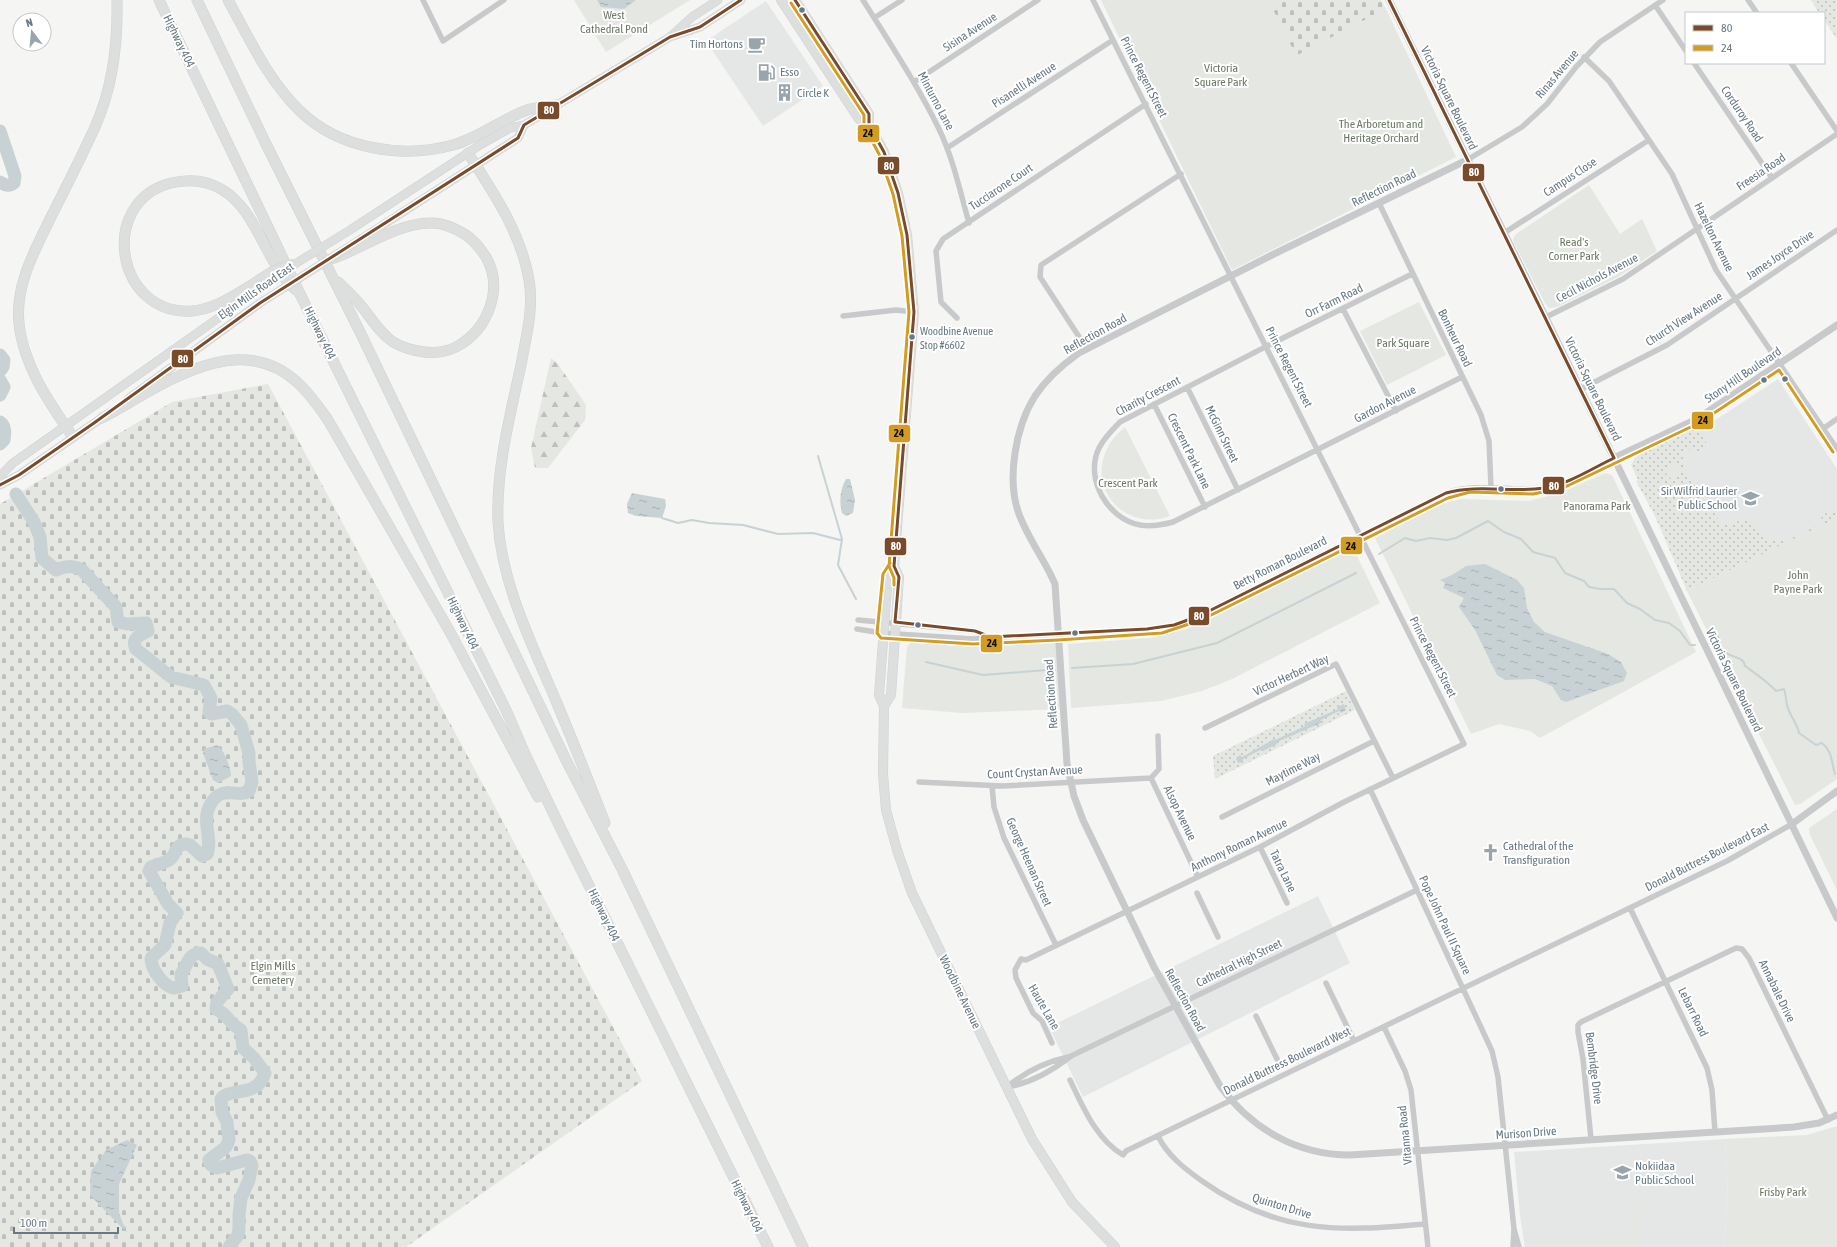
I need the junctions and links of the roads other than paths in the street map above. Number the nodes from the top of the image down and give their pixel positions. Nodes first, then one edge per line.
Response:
1 (117, 0) edge
2 (159, 0) edge
3 (197, 0) edge
4 (228, 0) edge
5 (423, 0) edge
6 (504, 0) edge
7 (718, 0) edge
8 (741, 0) edge
9 (781, 0) edge
10 (796, 0) edge
11 (863, 0) edge
12 (902, 0) edge
13 (1038, 0) edge
14 (1093, 0) edge
15 (1390, 0) edge
16 (1663, 0) edge
17 (1748, 0) edge
18 (1655, 5) junction
19 (1756, 12) edge
20 (874, 18) junction
21 (670, 37) junction
22 (1113, 40) junction
23 (1685, 50) edge
24 (1584, 57) junction
25 (1695, 64) edge
26 (1792, 64) edge
27 (914, 82) junction
28 (1146, 104) junction
29 (557, 105) junction
30 (524, 125) junction
31 (869, 125) junction
32 (1837, 131) edge
33 (1837, 134) edge
34 (1649, 140) junction
35 (947, 148) junction
36 (468, 153) junction
37 (1467, 160) junction
38 (476, 165) junction
39 (1180, 174) junction
40 (1772, 178) junction
41 (1379, 203) junction
42 (969, 222) junction
43 (1698, 229) junction
44 (1837, 230) edge
45 (1504, 233) junction
46 (359, 244) junction
47 (324, 262) joint
48 (295, 264) joint
49 (1412, 274) junction
50 (332, 276) junction
51 (1231, 276) junction
52 (252, 290) junction
53 (300, 294) junction
54 (1735, 299) junction
55 (1343, 309) junction
56 (914, 312) junction
57 (843, 316) dead end
58 (1546, 317) junction
59 (957, 318) dead end
60 (1837, 325) edge
61 (1265, 347) junction
62 (1087, 349) junction
63 (1780, 363) junction
64 (1462, 377) junction
65 (1187, 387) junction
66 (1581, 389) junction
67 (1154, 404) junction
68 (1396, 411) junction
69 (102, 418) junction
70 (1837, 419) edge
71 (66, 426) junction
72 (1824, 428) junction
73 (73, 437) junction
74 (1318, 449) junction
75 (1837, 449) edge
76 (1614, 458) junction
77 (0, 476) edge
78 (0, 485) edge
79 (1491, 487) junction
80 (1238, 490) junction
81 (1205, 507) junction
82 (1359, 536) junction
83 (894, 566) junction
84 (858, 620) dead end
85 (884, 621) junction
86 (895, 622) junction
87 (857, 629) dead end
88 (882, 633) junction
89 (896, 633) junction
90 (1058, 635) junction
91 (991, 637) junction
92 (884, 706) junction
93 (1205, 728) dead end
94 (1158, 736) dead end
95 (1374, 741) junction
96 (1464, 744) joint
97 (1151, 778) junction
98 (1393, 778) junction
99 (919, 782) dead end
100 (1070, 782) junction
101 (992, 786) junction
102 (1370, 789) junction
103 (1837, 791) edge
104 (1222, 817) dead end
105 (1792, 824) junction
106 (560, 827) junction
107 (1260, 847) junction
108 (622, 869) junction
109 (1198, 877) junction
110 (1417, 890) junction
111 (1197, 893) dead end
112 (1287, 904) dead end
113 (1630, 908) junction
114 (1127, 911) junction
115 (1837, 918) edge
116 (1218, 937) dead end
117 (1056, 945) junction
118 (1020, 959) joint
119 (1666, 981) junction
120 (1326, 983) dead end
121 (1462, 989) junction
122 (1176, 1006) junction
123 (1256, 1016) dead end
124 (1384, 1027) junction
125 (1354, 1041) junction
126 (1052, 1043) dead end
127 (1071, 1056) junction
128 (1278, 1061) dead end
129 (1070, 1080) dead end
130 (1006, 1087) junction
131 (1231, 1100) junction
132 (1837, 1116) edge
133 (1828, 1120) junction
134 (1715, 1132) junction
135 (1158, 1136) junction
136 (1591, 1139) junction
137 (1505, 1145) junction
138 (1418, 1150) junction
139 (1425, 1224) junction
140 (1514, 1229) junction
141 (768, 1247) edge
142 (803, 1247) edge
143 (1115, 1247) edge
144 (1428, 1247) edge
145 (1513, 1247) edge
146 (1519, 1247) edge

1 - 71 highway
2 - 53 highway, Highway 404
3 - 50 highway
4 - 29 highway
5 - 6 street
7 - 21 main road, Elgin Mills Road East
8 - 21 main road, Elgin Mills Road East
9 - 31 main road, Woodbine Avenue
10 - 31 main road, Woodbine Avenue
11 - 20 street, Minturno Lane
12 - 20 street
13 - 27 street, Sisina Avenue
14 - 22 street, Prince Regent Street
15 - 37 street, Victoria Square Boulevard
16 - 18 street, Rinas Avenue
17 - 19 street
18 - 23 street
18 - 24 street, Rinas Avenue
20 - 27 street, Minturno Lane
21 - 29 main road, Elgin Mills Road East
22 - 28 street, Prince Regent Street
22 - 35 street, Pisanelli Avenue
24 - 34 street, Hazelton Avenue
24 - 37 street, Rinas Avenue
25 - 40 street, Corduroy Road
26 - 32 street
27 - 35 street, Minturno Lane
28 - 39 street, Prince Regent Street
28 - 42 street, Tucciarone Court
29 - 30 main road, Elgin Mills Road East
30 - 36 main road, Elgin Mills Road East
30 - 38 main road, Elgin Mills Road East
31 - 56 main road, Woodbine Avenue
33 - 40 street, Freesia Road
34 - 43 street, Hazelton Avenue
34 - 45 street, Campus Close
35 - 42 street, Minturno Lane
36 - 38 highway
36 - 48 main road, Elgin Mills Road East, bridge
37 - 41 street, Reflection Road
37 - 45 street, Victoria Square Boulevard
38 - 46 main road, Elgin Mills Road East
38 - 108 highway
39 - 51 street, Prince Regent Street
39 - 62 street
40 - 43 street, Freesia Road
41 - 49 street, Bonheur Road
41 - 51 street, Reflection Road
42 - 59 street, Tucciarone Court
43 - 54 street, Hazelton Avenue
43 - 58 street, Cecil Nichols Avenue
44 - 54 street, James Joyce Drive
45 - 58 street, Victoria Square Boulevard
46 - 47 highway, bridge
46 - 50 highway
47 - 69 main road, Elgin Mills Road East, bridge
48 - 52 highway, bridge
49 - 55 street, Orr Farm Road
49 - 64 street, Bonheur Road
50 - 108 highway
51 - 61 street, Prince Regent Street
51 - 62 street, Reflection Road
52 - 53 highway
52 - 71 main road, Elgin Mills Road East
53 - 106 highway, Highway 404
54 - 63 street, Hazelton Avenue
54 - 66 street, Church View Avenue
55 - 61 street, Orr Farm Road
55 - 68 street
56 - 57 street
56 - 83 main road, Woodbine Avenue
58 - 66 street, Victoria Square Boulevard
60 - 63 street, Stony Hill Boulevard
61 - 65 street, Charity Crescent
61 - 74 street, Prince Regent Street
62 - 90 street, Reflection Road
63 - 72 street, Hazelton Avenue
63 - 76 street, Stony Hill Boulevard
64 - 68 street, Gardon Avenue
64 - 79 street, Bonheur Road
65 - 67 street, Charity Crescent
65 - 80 street, McGinn Street
66 - 76 street, Victoria Square Boulevard
67 - 81 street, Crescent Park Lane
67 - 81 street, Charity Crescent
68 - 74 street, Gardon Avenue
69 - 73 main road, Elgin Mills Road East
69 - 106 highway
70 - 72 street
71 - 73 highway
71 - 77 main road, Elgin Mills Road East
72 - 75 street, Hazelton Avenue
73 - 78 main road, Elgin Mills Road East
74 - 80 street, Charity Crescent
74 - 82 street, Prince Regent Street
76 - 79 street, Betty Roman Boulevard
76 - 105 street, Victoria Square Boulevard
79 - 82 street, Betty Roman Boulevard
80 - 81 street, Charity Crescent
82 - 90 street, Betty Roman Boulevard
82 - 96 street, Prince Regent Street
83 - 85 main road, Woodbine Avenue
83 - 86 main road, Woodbine Avenue
84 - 85 street, Betty Roman Boulevard
85 - 86 street, Betty Roman Boulevard
85 - 88 main road, Woodbine Avenue
86 - 89 main road, Woodbine Avenue
86 - 91 street, Betty Roman Boulevard
87 - 88 street, Betty Roman Boulevard
88 - 89 street, Betty Roman Boulevard
88 - 92 main road, Woodbine Avenue
89 - 91 street, Betty Roman Boulevard
89 - 92 main road, Woodbine Avenue
90 - 91 street, Betty Roman Boulevard
90 - 100 street, Reflection Road
92 - 130 main road, Woodbine Avenue
93 - 95 street, Victor Herbert Way
94 - 97 street, Alsop Avenue
95 - 98 street, Victor Herbert Way
95 - 104 street, Maytime Way
96 - 98 street, Anthony Roman Avenue
97 - 100 street, Count Crystan Avenue
97 - 109 street, Alsop Avenue
98 - 102 street, Anthony Roman Avenue
99 - 101 street, Count Crystan Avenue
100 - 101 street, Count Crystan Avenue
100 - 114 street, Reflection Road
101 - 117 street, George Heenan Street
102 - 107 street, Anthony Roman Avenue
102 - 110 street, Pope John Paul II Square
103 - 105 street
105 - 113 street, Donald Buttress Boulevard East
105 - 115 street, Victoria Square Boulevard
106 - 141 highway, Highway 404
107 - 109 street, Anthony Roman Avenue
107 - 112 street, Tatra Lane
108 - 142 highway
109 - 114 street, Anthony Roman Avenue
110 - 121 street, Pope John Paul II Square
110 - 122 street, Cathedral High Street
111 - 116 street
113 - 119 street, Lebarr Road
113 - 121 street, Pope John Paul II Square
114 - 117 street, Anthony Roman Avenue
114 - 122 street, Reflection Road
117 - 118 street, Anthony Roman Avenue
118 - 126 street, Haute Lane
119 - 133 street, Annabale Drive
119 - 134 street, Lebarr Road
119 - 136 street, Bembridge Drive
120 - 125 street
121 - 124 street, Donald Buttress Boulevard West
121 - 137 street
122 - 127 street, Cathedral High Street
122 - 131 street, Reflection Road
123 - 128 street
124 - 125 street, Donald Buttress Boulevard West
124 - 138 street, Vitanna Road
125 - 131 street, Donald Buttress Boulevard West
127 - 130 street, Cathedral High Street
127 - 130 street, Cathedral High Street
129 - 135 street, Donald Buttress Boulevard West
130 - 143 main road, Woodbine Avenue
131 - 135 street, Donald Buttress Boulevard West
131 - 138 street, Murison Drive
132 - 133 street, Murison Drive
133 - 134 street, Murison Drive
134 - 136 street, Murison Drive
135 - 139 street, Quinton Drive
136 - 137 street, Murison Drive
137 - 138 street, Murison Drive
137 - 140 street
138 - 139 street, Vitanna Road
139 - 144 street, Vitanna Road
140 - 145 street
140 - 146 street

